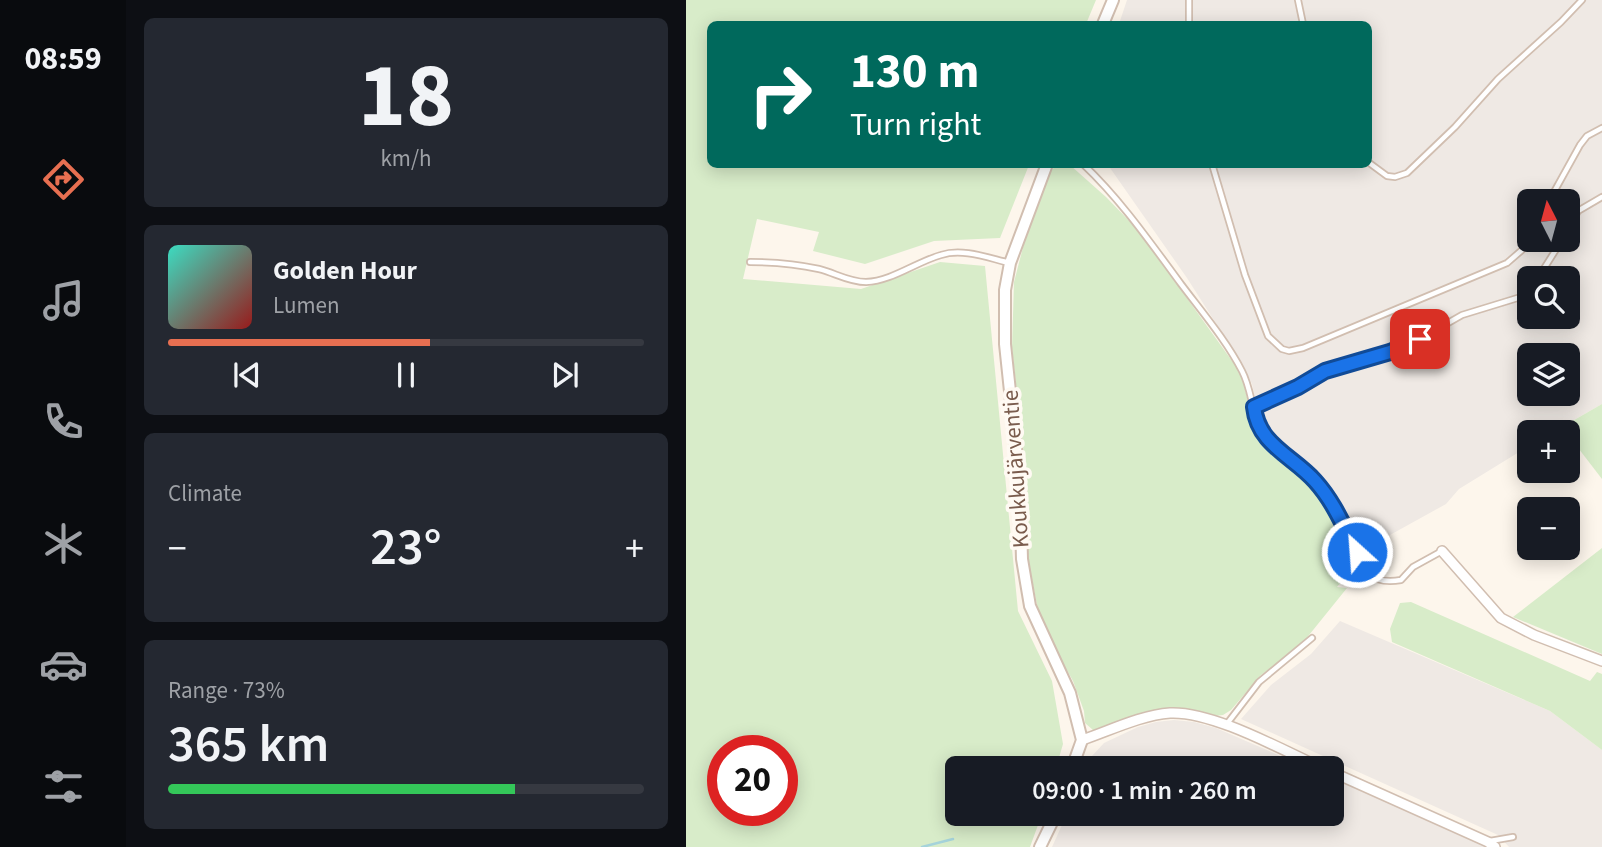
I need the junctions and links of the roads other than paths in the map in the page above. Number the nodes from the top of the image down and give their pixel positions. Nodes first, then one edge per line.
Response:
1 (1113, 0) edge
2 (1189, 0) edge
3 (1298, 0) edge
4 (1582, 0) edge
5 (1104, 21) edge
6 (1189, 21) edge
7 (1302, 21) edge
8 (1602, 128) edge
9 (1372, 165) edge
10 (1045, 168) edge
11 (1087, 168) edge
12 (1213, 168) edge
13 (1556, 189) edge
14 (1602, 197) edge
15 (1580, 210) edge
16 (1520, 252) edge
17 (750, 262) dead end
18 (1010, 263) junction
19 (1517, 298) edge
20 (1254, 407) junction
21 (1442, 551) joint
22 (1369, 574) junction
23 (1360, 581) dead end
24 (1312, 638) dead end
25 (1602, 661) edge
26 (1226, 725) junction
27 (1082, 740) junction
28 (1076, 756) edge
29 (1295, 756) edge
30 (1344, 777) edge
31 (1050, 826) edge
32 (1513, 837) dead end
33 (1492, 844) edge
34 (1040, 847) edge

1 - 5 street
2 - 6 lane
3 - 7 lane
4 - 9 lane
8 - 13 lane
10 - 18 street, Koukkujärventie
11 - 20 lane
12 - 16 lane
14 - 15 lane
17 - 18 lane
18 - 27 street, Koukkujärventie
19 - 20 lane
20 - 22 lane
21 - 22 lane
21 - 25 street
22 - 23 lane
24 - 26 lane
26 - 27 street
26 - 29 street
27 - 28 street
30 - 33 street
31 - 34 street
32 - 33 lane

